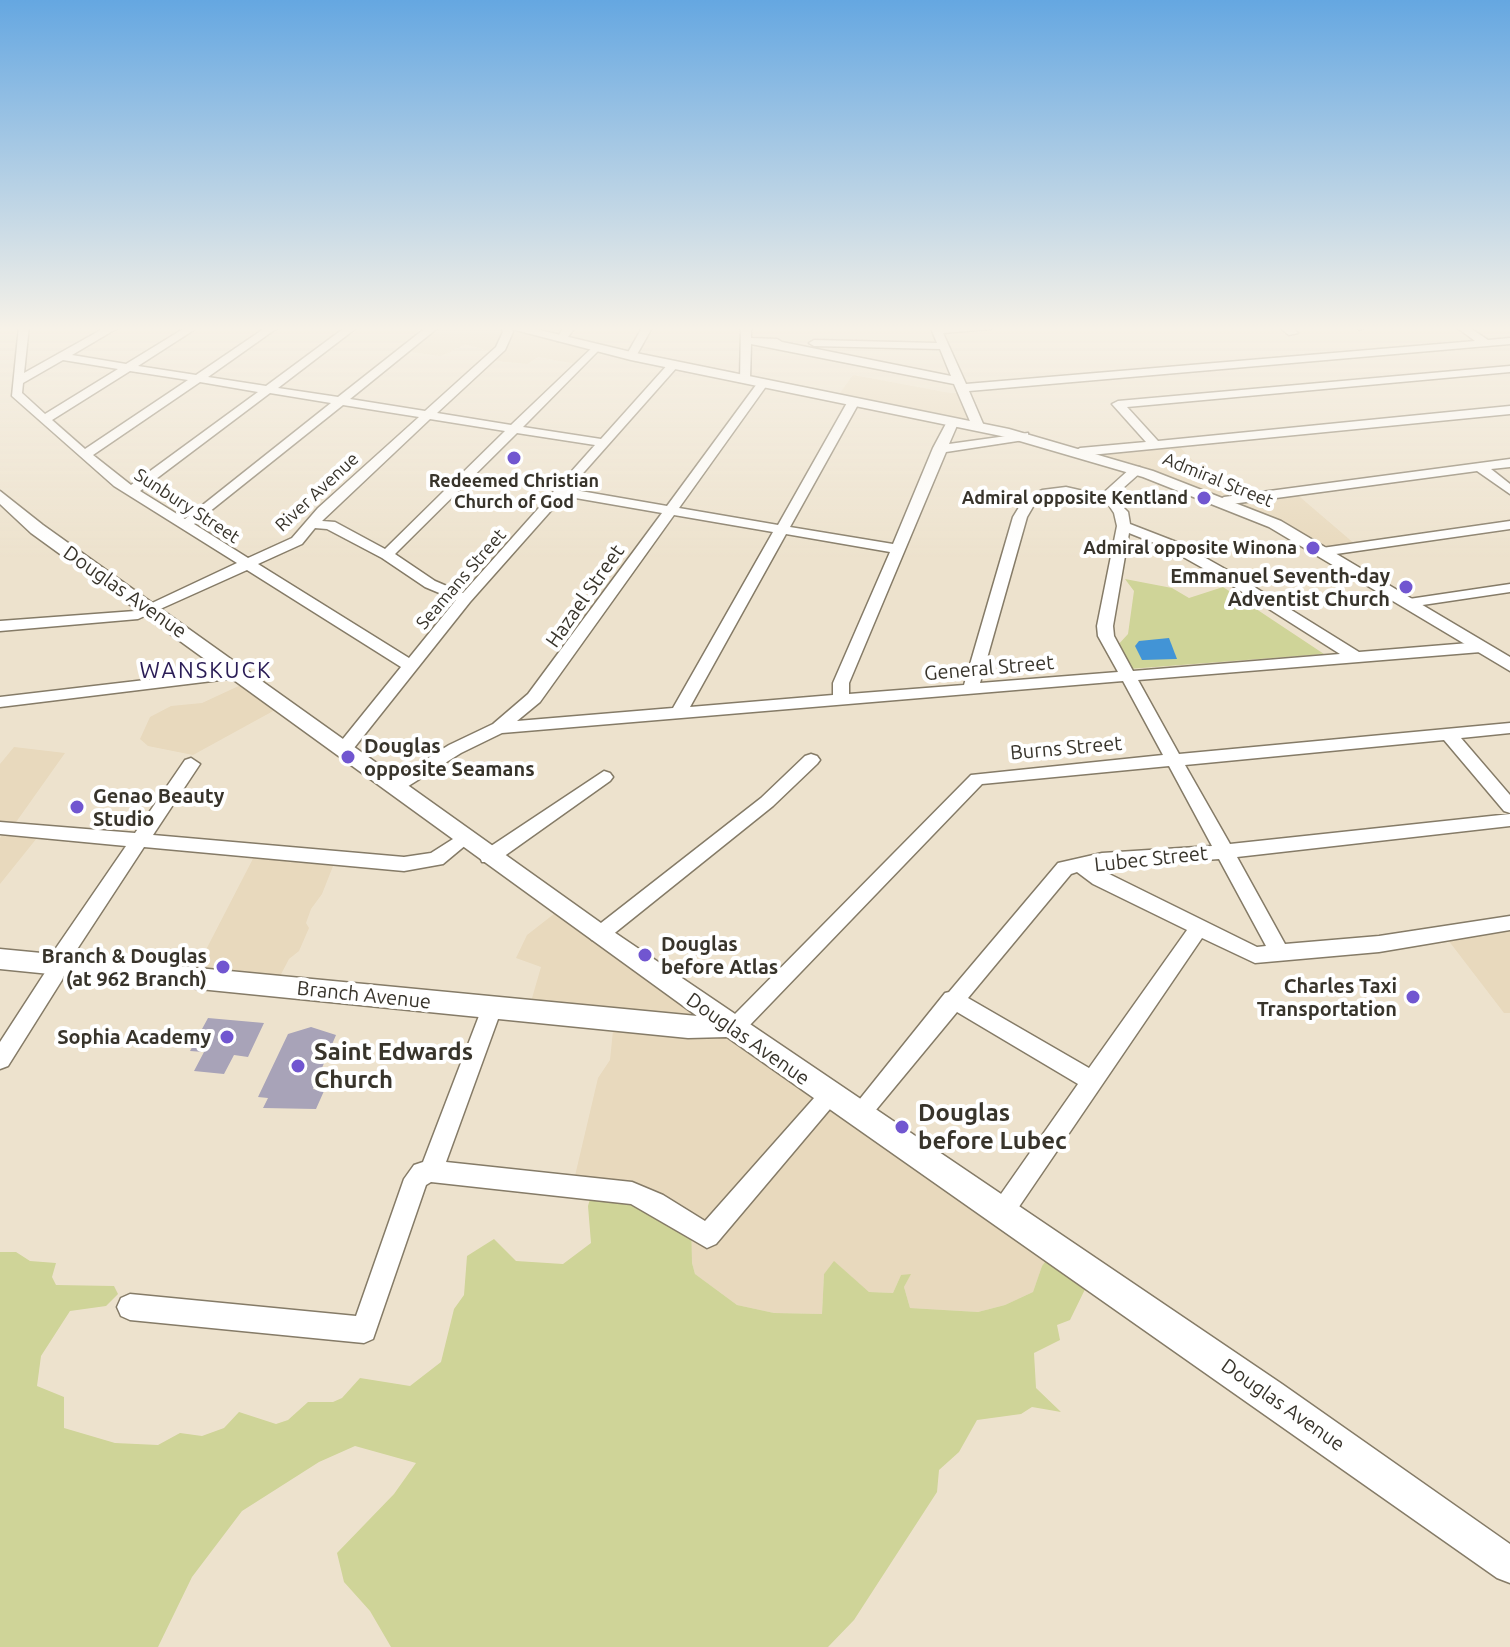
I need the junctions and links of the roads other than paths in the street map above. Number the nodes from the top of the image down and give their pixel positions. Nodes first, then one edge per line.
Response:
1 (26, 403) edge
2 (71, 403) edge
3 (161, 403) edge
4 (251, 403) edge
5 (337, 403) edge
6 (344, 403) edge
7 (440, 403) edge
8 (538, 403) edge
9 (640, 403) edge
10 (749, 403) edge
11 (853, 403) edge
12 (863, 403) edge
13 (968, 403) edge
14 (1123, 403) edge
15 (1510, 410) edge
16 (427, 415) junction
17 (45, 419) junction
18 (953, 421) junction
19 (978, 426) junction
20 (512, 428) junction
21 (1024, 436) junction
22 (604, 443) junction
23 (1154, 443) junction
24 (939, 448) junction
25 (1080, 452) junction
26 (85, 455) junction
27 (1510, 463) edge
28 (1480, 467) junction
29 (1136, 470) junction
30 (1510, 490) edge
31 (131, 491) junction
32 (562, 492) junction
33 (0, 496) edge
34 (1105, 498) junction
35 (1224, 501) junction
36 (671, 510) junction
37 (311, 524) junction
38 (185, 525) junction
39 (1510, 525) edge
40 (1124, 526) junction
41 (780, 528) junction
42 (896, 549) junction
43 (1322, 552) junction
44 (387, 555) junction
45 (247, 566) junction
46 (1510, 588) edge
47 (465, 599) junction
48 (1409, 603) junction
49 (152, 610) junction
50 (0, 626) edge
51 (1481, 647) junction
52 (1357, 658) junction
53 (1509, 663) edge
54 (410, 666) junction
55 (239, 674) junction
56 (1126, 677) junction
57 (970, 691) junction
58 (841, 701) junction
59 (0, 702) edge
60 (677, 715) junction
61 (499, 728) junction
62 (1510, 728) edge
63 (1448, 733) junction
64 (344, 749) junction
65 (811, 760) dead end
66 (1172, 762) junction
67 (191, 764) dead end
68 (604, 777) dead end
69 (396, 786) junction
70 (1510, 807) edge
71 (1510, 820) edge
72 (0, 828) edge
73 (464, 839) junction
74 (140, 841) junction
75 (1222, 852) junction
76 (489, 857) junction
77 (1081, 866) junction
78 (1510, 923) edge
79 (1198, 929) junction
80 (599, 935) junction
81 (1280, 953) junction
82 (0, 959) edge
83 (59, 965) junction
84 (952, 999) junction
85 (492, 1008) junction
86 (728, 1026) junction
87 (0, 1060) edge
88 (1091, 1080) junction
89 (830, 1096) junction
90 (858, 1115) junction
91 (431, 1171) junction
92 (1002, 1212) junction
93 (130, 1307) dead end
94 (1510, 1565) edge

1 - 17 street, Sunbury Street
2 - 17 street
3 - 26 street
4 - 31 street
5 - 38 street
6 - 16 street
7 - 16 street, River Avenue
8 - 20 street
9 - 22 street, Seamans Street
10 - 36 street, Hazael Street
11 - 41 street
12 - 18 main road, Admiral Street
13 - 19 street
14 - 23 street
15 - 23 street
16 - 20 street
16 - 37 street, River Avenue
17 - 26 street, Sunbury Street
18 - 19 main road, Admiral Street
18 - 24 street
19 - 21 main road, Admiral Street
20 - 22 street
20 - 44 street
21 - 24 street
21 - 25 main road, Admiral Street
22 - 32 street, Seamans Street
23 - 25 street
24 - 42 street
25 - 29 main road, Admiral Street
26 - 31 street, Sunbury Street
27 - 28 street
28 - 30 street
28 - 35 street
29 - 34 street
29 - 35 main road, Admiral Street
31 - 38 street, Sunbury Street
32 - 36 street
32 - 47 street, Seamans Street
33 - 49 main road, Douglas Avenue
34 - 40 street
34 - 57 street
35 - 43 main road, Admiral Street
36 - 41 street
36 - 61 street, Hazael Street
37 - 44 street
37 - 45 street, River Avenue
38 - 45 street, Sunbury Street
39 - 43 street
40 - 52 street
40 - 56 street
41 - 42 street
41 - 60 street
42 - 58 street
43 - 48 main road, Admiral Street
44 - 47 street
45 - 49 street, River Avenue
45 - 54 street, Sunbury Street
46 - 48 street
47 - 54 street, Seamans Street
48 - 51 main road, Admiral Street
49 - 50 street, River Avenue
49 - 55 main road, Douglas Avenue
51 - 52 street, General Street
51 - 53 main road, Admiral Street
52 - 56 street, General Street
54 - 64 street, Seamans Street
55 - 59 street
55 - 64 main road, Douglas Avenue
56 - 57 street, General Street
56 - 66 street
57 - 58 street, General Street
58 - 60 street, General Street
60 - 61 street, General Street
61 - 69 street, Hazael Street
62 - 63 street, Burns Street
63 - 66 street, Burns Street
63 - 70 street
64 - 69 main road, Douglas Avenue
65 - 80 street
66 - 75 street
66 - 86 street, Burns Street
67 - 74 street
68 - 76 street
69 - 73 main road, Douglas Avenue
71 - 75 street, Lubec Street
72 - 74 street
73 - 74 street
73 - 76 main road, Douglas Avenue
74 - 83 street
75 - 77 street, Lubec Street
75 - 81 street
76 - 80 main road, Douglas Avenue
77 - 79 street
77 - 84 street, Lubec Street
78 - 81 street
79 - 81 street
79 - 88 street
80 - 86 main road, Douglas Avenue
82 - 83 main road, Branch Avenue
83 - 85 main road, Branch Avenue
83 - 87 street
84 - 88 street
84 - 90 street, Lubec Street
85 - 86 main road, Branch Avenue
85 - 91 street
86 - 89 main road, Douglas Avenue
88 - 92 street
89 - 90 main road, Douglas Avenue
89 - 91 street
90 - 92 main road, Douglas Avenue
91 - 93 street
92 - 94 main road, Douglas Avenue

